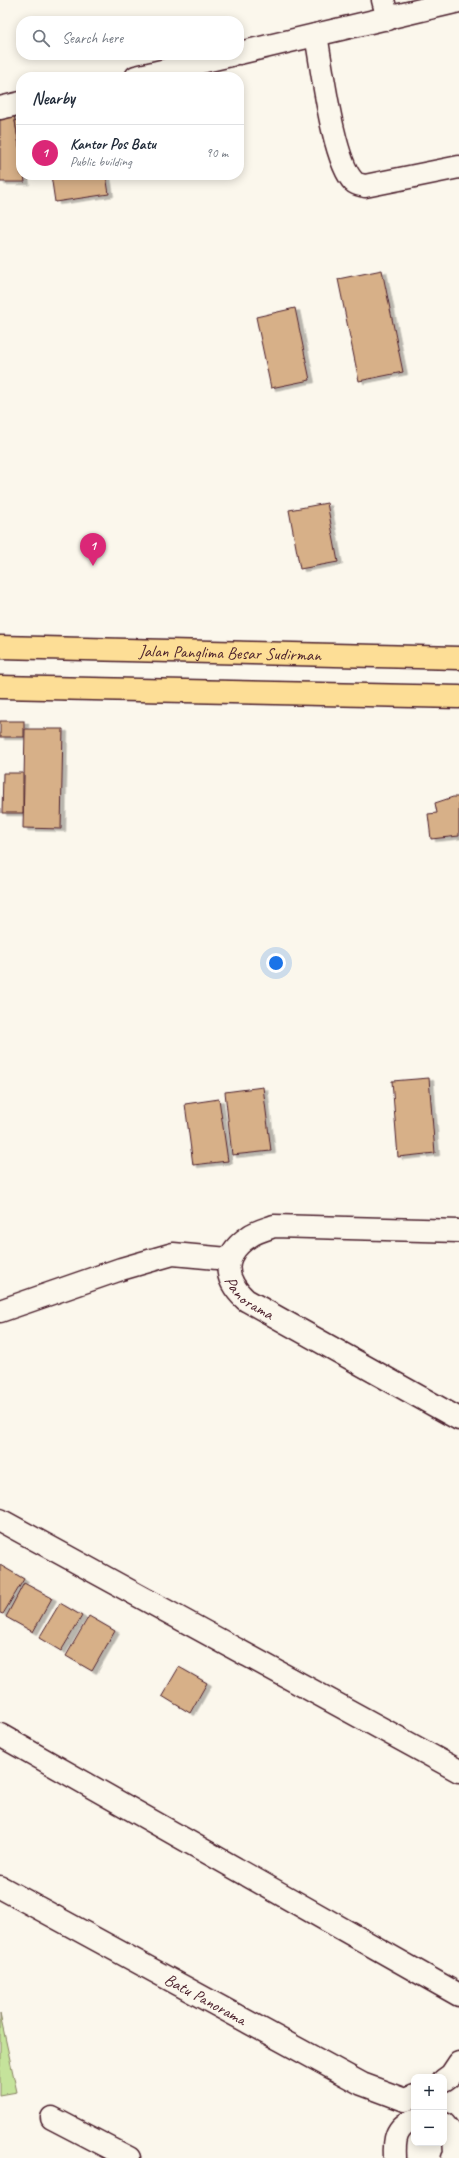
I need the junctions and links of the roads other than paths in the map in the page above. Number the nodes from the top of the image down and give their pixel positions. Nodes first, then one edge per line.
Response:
1 (459, 1) edge
2 (385, 9) edge
3 (316, 35) junction
4 (244, 52) edge
5 (209, 60) edge
6 (158, 72) edge
7 (16, 104) edge
8 (0, 108) edge
9 (459, 167) edge
10 (0, 647) edge
11 (459, 658) edge
12 (0, 687) edge
13 (459, 697) edge
14 (459, 1231) edge
15 (228, 1259) junction
16 (0, 1311) edge
17 (459, 1419) edge
18 (0, 1520) edge
19 (0, 1735) edge
20 (459, 1771) edge
21 (0, 1887) edge
22 (459, 1995) edge
23 (459, 2063) edge
24 (447, 2078) edge
25 (409, 2110) edge
26 (52, 2118) dead end
27 (452, 2129) edge
28 (129, 2158) edge
29 (395, 2158) edge
30 (453, 2158) edge

1 - 2 street
2 - 3 street
3 - 4 street
3 - 9 street
5 - 6 street
7 - 8 street
10 - 11 main road, Jalan Panglima Besar Sudirman
12 - 13 main road
14 - 15 street, Panorama
15 - 16 street
15 - 17 street, Panorama
18 - 20 street
19 - 22 street
21 - 25 street, Batu Panorama
23 - 24 street
25 - 29 street
26 - 28 street
27 - 30 street

